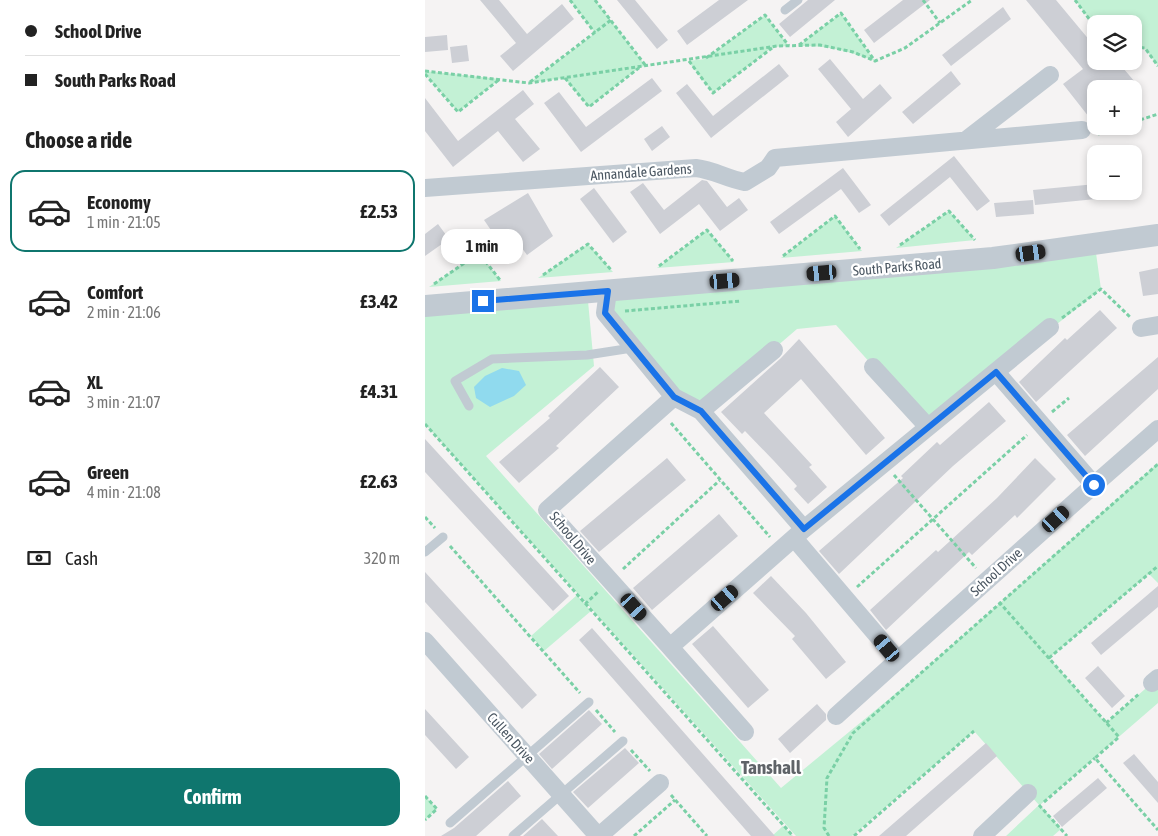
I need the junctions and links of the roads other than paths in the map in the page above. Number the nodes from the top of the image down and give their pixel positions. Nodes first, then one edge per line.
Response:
1 (798, 0) edge
2 (785, 10) dead end
3 (1050, 75) dead end
4 (1082, 130) road end
5 (965, 140) junction
6 (425, 188) edge
7 (1158, 235) edge
8 (610, 281) junction
9 (427, 297) edge
10 (1050, 327) road end
11 (632, 348) junction
12 (774, 350) dead end
13 (873, 367) dead end
14 (996, 372) junction
15 (674, 397) junction
16 (469, 406) dead end
17 (701, 411) junction
18 (928, 427) junction
19 (1158, 428) edge
20 (1094, 485) junction
21 (443, 537) road end
22 (793, 539) junction
23 (425, 552) edge
24 (425, 641) edge
25 (670, 646) junction
26 (897, 660) junction
27 (589, 702) road end
28 (836, 716) dead end
29 (745, 732) dead end
30 (623, 741) road end
31 (527, 756) junction
32 (660, 783) road end
33 (560, 793) junction
34 (1034, 800) road end
35 (450, 824) dead end
36 (513, 836) edge
37 (599, 836) edge
38 (982, 836) edge

1 - 2 lane
3 - 5 street
4 - 5 street, Annandale Gardens
5 - 6 street, Annandale Gardens
7 - 8 street, South Parks Road
8 - 9 street, South Parks Road
8 - 11 street
10 - 14 street
11 - 15 street
11 - 16 lane
12 - 17 street
13 - 18 street
14 - 18 street
14 - 20 street
15 - 17 street
15 - 25 street, School Drive
17 - 22 street
18 - 22 street
19 - 20 street, School Drive
20 - 26 street, School Drive
21 - 23 lane
22 - 25 street
22 - 26 street
24 - 31 street, Cullen Drive
25 - 29 street, School Drive
26 - 28 street, School Drive
27 - 31 lane
30 - 33 lane
31 - 33 street, Cullen Drive
31 - 35 lane
32 - 37 street, Cullen Drive
33 - 36 lane
33 - 37 street, Cullen Drive
34 - 38 street

